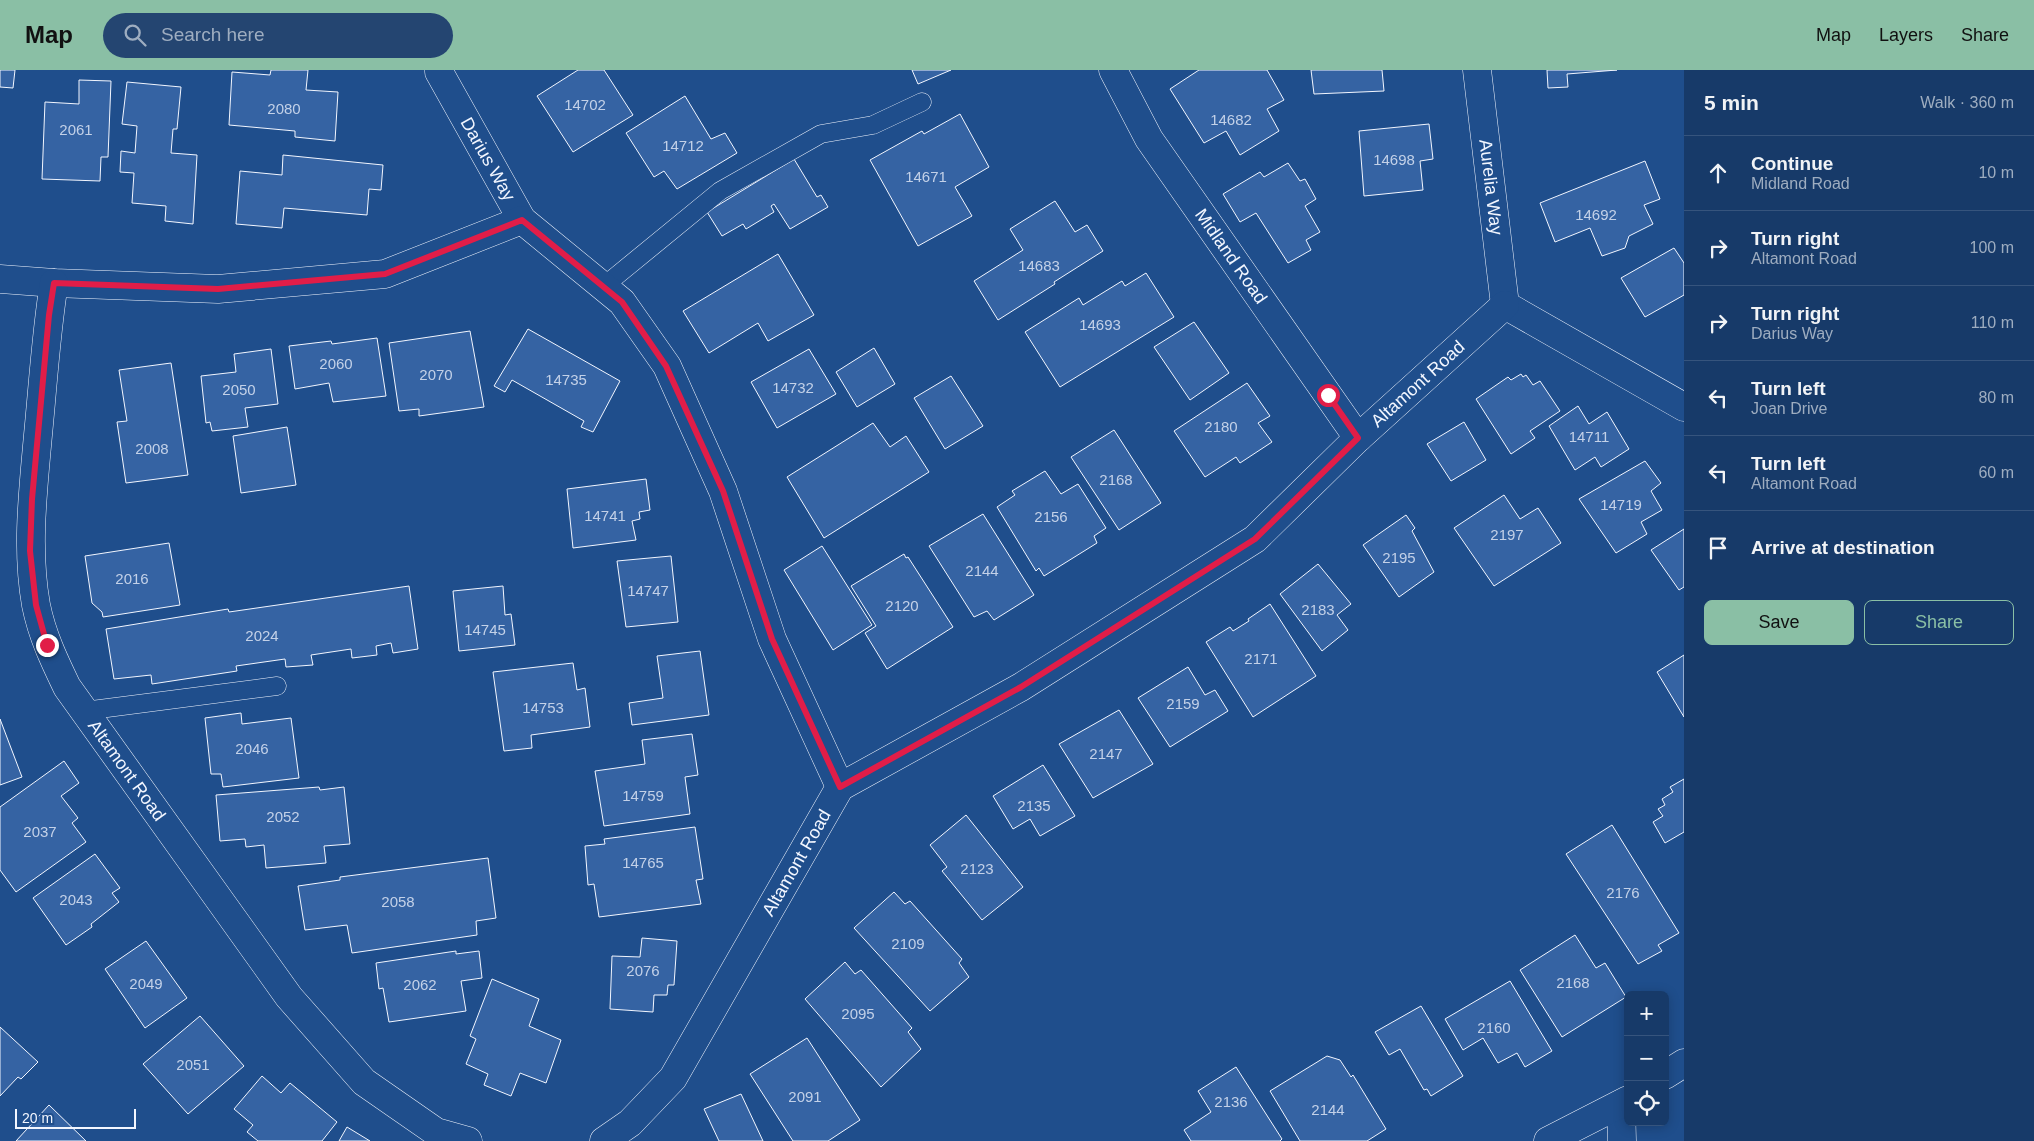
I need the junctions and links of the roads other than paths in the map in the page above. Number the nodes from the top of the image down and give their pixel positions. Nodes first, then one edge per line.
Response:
1 (1114, 70) edge
2 (1477, 70) edge
3 (438, 71) edge
4 (922, 102) dead end
5 (522, 220) junction
6 (0, 279) edge
7 (54, 283) junction
8 (604, 286) junction
9 (1505, 305) junction
10 (1684, 407) edge
11 (1358, 438) junction
12 (277, 686) dead end
13 (84, 711) junction
14 (840, 787) junction
15 (1684, 1063) edge
16 (1669, 1072) edge
17 (1624, 1102) edge
18 (468, 1141) edge
19 (604, 1141) edge
20 (1548, 1141) edge
21 (1622, 1141) edge

1 - 11 street, Midland Road
2 - 9 street, Aurelia Way
3 - 5 street, Darius Way
4 - 8 lane
5 - 7 street
5 - 8 street, Darius Way
6 - 7 street
7 - 13 street, Altamont Road
8 - 14 street, Darius Way
9 - 10 street
9 - 11 street, Altamont Road
11 - 14 street, Altamont Road
12 - 13 lane
13 - 18 street, Altamont Road
14 - 19 street, Altamont Road
15 - 16 street
17 - 20 street
17 - 21 street

